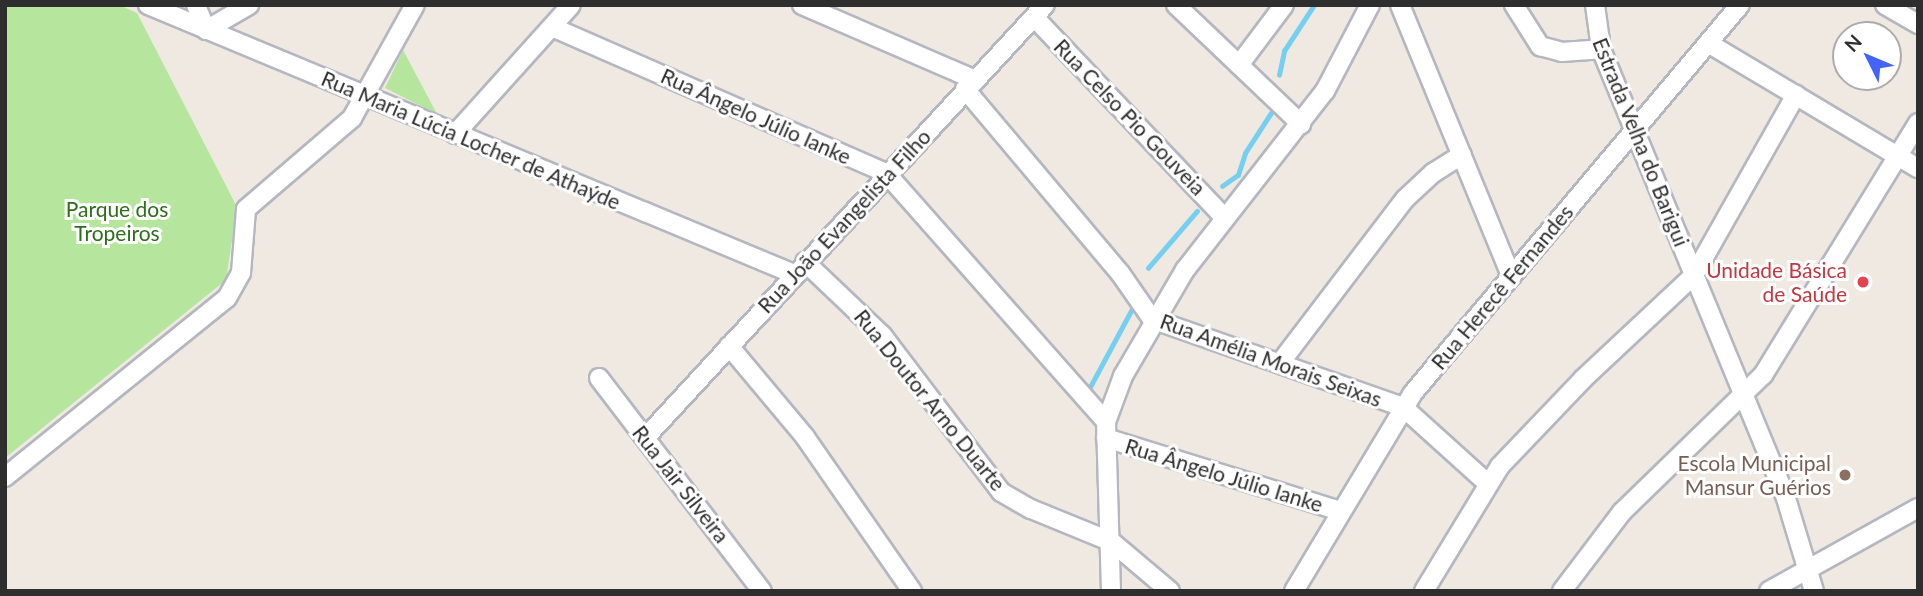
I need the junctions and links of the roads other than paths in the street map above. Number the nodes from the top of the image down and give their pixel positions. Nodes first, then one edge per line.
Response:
1 (148, 5) edge
2 (196, 5) edge
3 (249, 5) edge
4 (415, 5) edge
5 (571, 5) edge
6 (802, 5) edge
7 (1176, 5) edge
8 (1284, 5) edge
9 (1370, 5) edge
10 (1400, 5) edge
11 (1514, 5) edge
12 (1740, 5) edge
13 (1885, 5) edge
14 (1595, 7) edge
15 (1040, 11) edge
16 (1918, 24) edge
17 (552, 27) junction
18 (206, 30) junction
19 (1708, 43) junction
20 (1601, 49) junction
21 (1238, 65) junction
22 (970, 84) junction
23 (1796, 95) junction
24 (365, 96) junction
25 (1918, 123) edge
26 (1301, 124) junction
27 (1635, 131) junction
28 (455, 134) junction
29 (1462, 155) junction
30 (1896, 155) junction
31 (1918, 168) edge
32 (886, 173) junction
33 (1225, 218) junction
34 (800, 268) junction
35 (1694, 275) junction
36 (1511, 276) junction
37 (1152, 319) junction
38 (729, 346) junction
39 (1280, 363) junction
40 (599, 378) dead end
41 (1744, 396) junction
42 (1403, 407) junction
43 (1106, 430) junction
44 (645, 438) junction
45 (5, 477) edge
46 (1487, 483) junction
47 (1918, 508) edge
48 (1341, 511) junction
49 (1112, 542) junction
50 (1807, 572) junction
51 (758, 589) edge
52 (912, 591) edge
53 (1111, 591) edge
54 (1170, 591) edge
55 (1294, 591) edge
56 (1424, 591) edge
57 (1562, 591) edge
58 (1769, 591) edge
59 (1814, 591) edge

1 - 18 street, Rua Maria Lúcia Locher de Athaýde
2 - 18 street
3 - 18 street
4 - 24 street
5 - 17 street
6 - 22 street, Rua Amélia Morais Seixas
7 - 21 street
8 - 21 street
9 - 26 street
10 - 29 street
11 - 20 street
12 - 19 street, Rua Herecê Fernandes
13 - 16 street
14 - 20 street, Estrada Velha do Barigui
15 - 22 street, Rua João Evangelista Filho
15 - 33 street, Rua Celso Pio Gouveia
17 - 28 street
17 - 32 street, Rua Ângelo Júlio Ianke
18 - 24 street, Rua Maria Lúcia Locher de Athaýde
19 - 23 street
19 - 27 street, Rua Herecê Fernandes
20 - 27 street, Estrada Velha do Barigui
21 - 26 street
22 - 32 street, Rua João Evangelista Filho
22 - 37 street, Rua Amélia Morais Seixas
23 - 30 street
23 - 35 street
24 - 28 street, Rua Maria Lúcia Locher de Athaýde
24 - 45 street
25 - 30 street
26 - 33 street
27 - 35 street, Estrada Velha do Barigui
27 - 36 street, Rua Herecê Fernandes
28 - 34 street, Rua Maria Lúcia Locher de Athaýde
29 - 36 street
29 - 39 street
30 - 31 street
30 - 41 street
32 - 34 street, Rua João Evangelista Filho
32 - 43 street, Rua Ângelo Júlio Ianke
33 - 37 street
34 - 38 street, Rua João Evangelista Filho
34 - 49 street, Rua Doutor Arno Duarte
35 - 41 street, Estrada Velha do Barigui
35 - 46 street
36 - 42 street, Rua Herecê Fernandes
37 - 39 street, Rua Amélia Morais Seixas
37 - 43 street
38 - 44 street, Rua João Evangelista Filho
38 - 52 street
39 - 42 street, Rua Amélia Morais Seixas
40 - 44 street, Rua Jair Silveira
41 - 50 street, Estrada Velha do Barigui
41 - 57 street
42 - 46 street, Rua Amélia Morais Seixas
42 - 48 street, Rua Herecê Fernandes
43 - 48 street, Rua Ângelo Júlio Ianke
43 - 49 street
44 - 51 street, Rua Jair Silveira
46 - 56 street
47 - 50 street
48 - 55 street, Rua Herecê Fernandes
49 - 53 street
49 - 54 street, Rua Doutor Arno Duarte
50 - 58 street
50 - 59 street, Estrada Velha do Barigui

